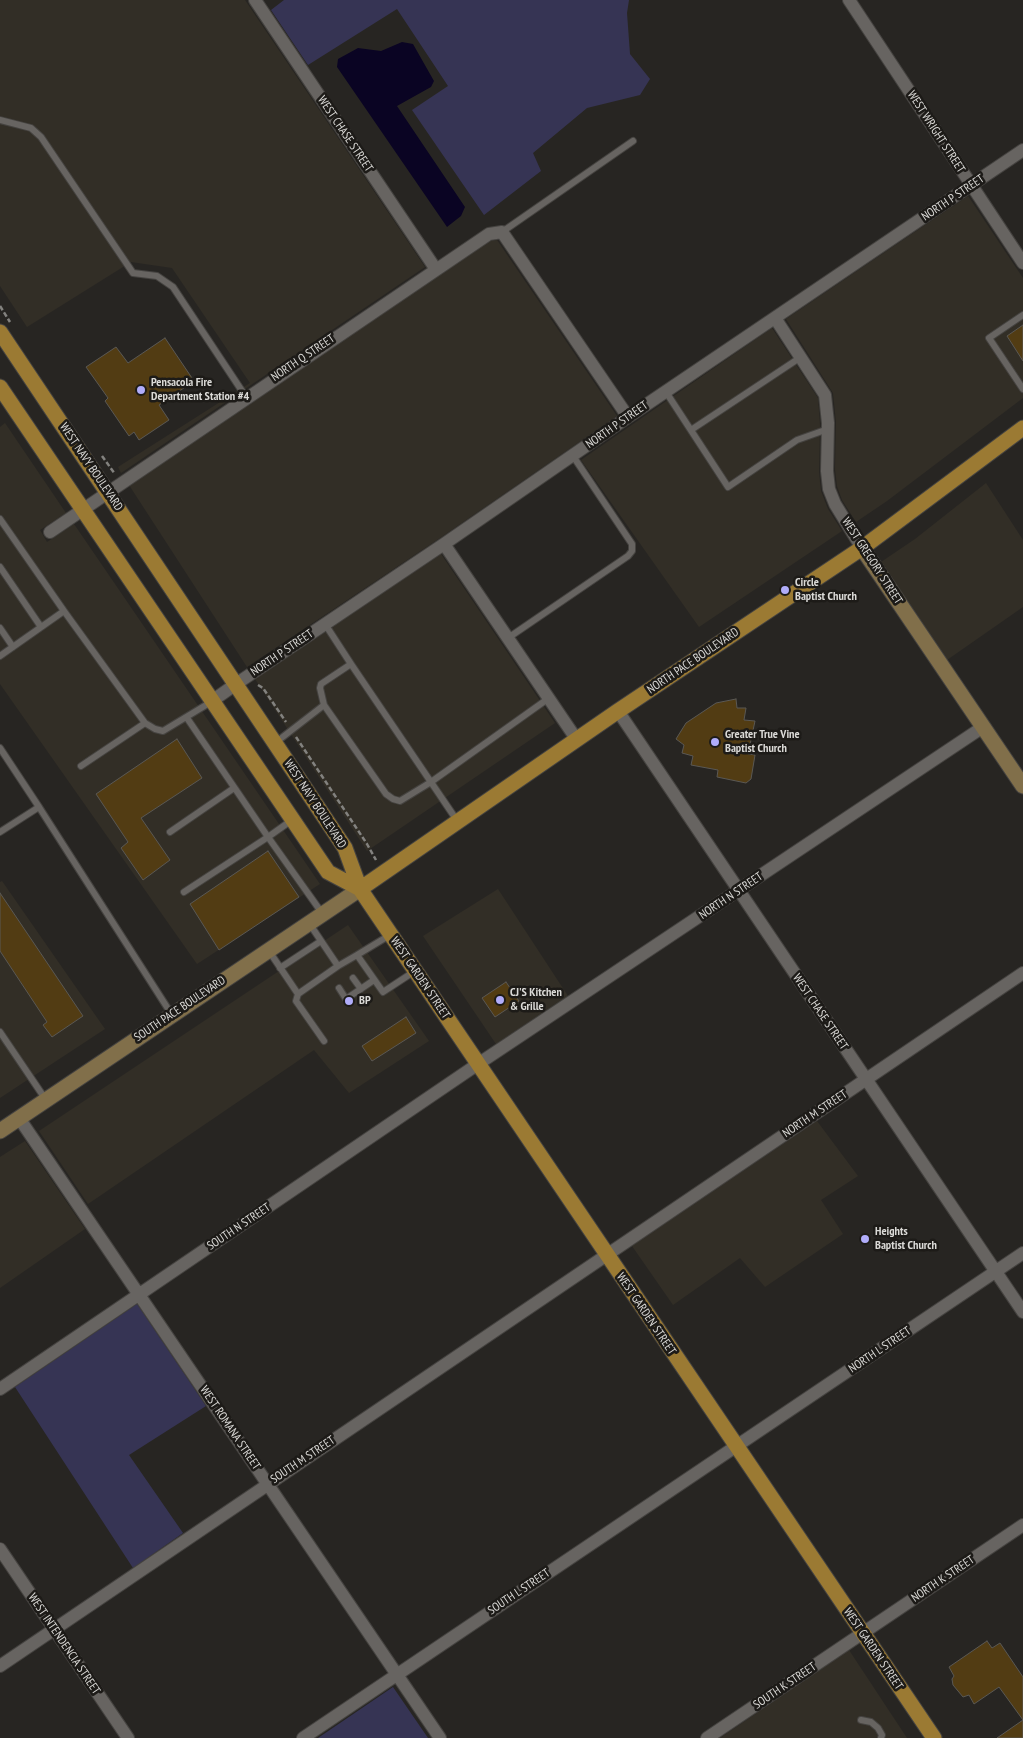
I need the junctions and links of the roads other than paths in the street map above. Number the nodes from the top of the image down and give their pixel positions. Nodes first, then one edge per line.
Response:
1 (254, 0) edge
2 (849, 0) edge
3 (0, 120) edge
4 (633, 142) dead end
5 (1023, 150) edge
6 (971, 186) junction
7 (502, 232) junction
8 (1023, 264) edge
9 (435, 268) junction
10 (1023, 315) edge
11 (775, 318) junction
12 (5, 327) edge
13 (801, 357) junction
14 (0, 387) edge
15 (1023, 389) edge
16 (666, 392) junction
17 (246, 397) junction
18 (628, 418) junction
19 (1023, 428) edge
20 (691, 430) junction
21 (828, 430) junction
22 (573, 456) junction
23 (107, 492) junction
24 (83, 510) junction
25 (0, 519) edge
26 (50, 532) dead end
27 (444, 544) junction
28 (862, 548) junction
29 (0, 567) edge
30 (64, 611) junction
31 (325, 624) junction
32 (41, 627) junction
33 (0, 628) edge
34 (508, 638) junction
35 (13, 647) junction
36 (0, 656) edge
37 (351, 664) junction
38 (241, 680) junction
39 (549, 698) junction
40 (212, 701) junction
41 (324, 705) junction
42 (618, 711) junction
43 (187, 718) junction
44 (145, 722) junction
45 (983, 727) junction
46 (577, 740) junction
47 (275, 743) junction
48 (0, 748) edge
49 (81, 766) dead end
50 (431, 782) junction
51 (1023, 786) edge
52 (234, 788) junction
53 (39, 806) junction
54 (293, 820) junction
55 (458, 822) junction
56 (0, 832) edge
57 (170, 832) dead end
58 (268, 837) junction
59 (360, 889) junction
60 (739, 890) junction
61 (184, 892) dead end
62 (322, 913) junction
63 (309, 922) junction
64 (390, 935) junction
65 (321, 941) junction
66 (268, 950) junction
67 (357, 956) junction
68 (342, 965) junction
69 (280, 968) junction
70 (415, 971) junction
71 (1023, 973) edge
72 (353, 978) dead end
73 (374, 980) junction
74 (339, 988) dead end
75 (361, 989) junction
76 (298, 994) junction
77 (172, 1015) junction
78 (0, 1032) edge
79 (324, 1041) dead end
80 (478, 1064) junction
81 (866, 1079) junction
82 (46, 1100) junction
83 (19, 1118) junction
84 (0, 1131) edge
85 (1023, 1253) edge
86 (606, 1254) junction
87 (996, 1271) junction
88 (140, 1294) junction
89 (1023, 1312) edge
90 (0, 1389) edge
91 (736, 1446) junction
92 (268, 1484) junction
93 (1023, 1525) edge
94 (0, 1549) edge
95 (54, 1630) junction
96 (862, 1633) junction
97 (0, 1666) edge
98 (397, 1674) junction
99 (861, 1720) dead end
100 (128, 1738) edge
101 (303, 1738) edge
102 (440, 1738) edge
103 (708, 1738) edge
104 (881, 1738) edge
105 (934, 1738) edge

1 - 9 street, WEST CHASE STREET
2 - 6 street, WEST WRIGHT STREET
3 - 17 lane
4 - 7 lane
5 - 6 street, NORTH P STREET
6 - 8 street, WEST WRIGHT STREET
6 - 11 street, NORTH P STREET
7 - 9 street, NORTH Q STREET
7 - 18 street
9 - 17 street, NORTH Q STREET
10 - 15 lane
11 - 13 street, WEST GREGORY STREET
11 - 16 street, NORTH P STREET
12 - 23 main road, WEST NAVY BOULEVARD
13 - 20 lane
13 - 21 street, WEST GREGORY STREET
14 - 24 main road
16 - 18 street, NORTH P STREET
16 - 20 lane
17 - 23 street, NORTH Q STREET
18 - 22 street, NORTH P STREET
19 - 28 main road, NORTH PACE BOULEVARD
20 - 21 lane
21 - 28 street, WEST GREGORY STREET
22 - 27 street, NORTH P STREET
22 - 34 lane
23 - 24 street, NORTH Q STREET
23 - 38 main road, WEST NAVY BOULEVARD
24 - 26 street, NORTH Q STREET
24 - 40 main road
25 - 30 lane
27 - 31 street, NORTH P STREET
27 - 34 street
28 - 42 main road, NORTH PACE BOULEVARD
28 - 45 main road, WEST GREGORY STREET
29 - 32 lane
30 - 32 lane
30 - 44 lane
31 - 37 lane
31 - 38 street, NORTH P STREET
32 - 35 lane
33 - 35 lane
34 - 39 street
35 - 36 lane
37 - 41 lane
37 - 50 lane
38 - 40 street, NORTH P STREET
38 - 47 main road, WEST NAVY BOULEVARD
39 - 46 street
39 - 50 lane
40 - 43 lane
40 - 54 main road
41 - 47 lane
41 - 50 lane
42 - 46 main road, NORTH PACE BOULEVARD
42 - 60 street, WEST CHASE STREET
43 - 44 lane
43 - 52 lane
44 - 49 lane
45 - 51 main road, WEST GREGORY STREET
45 - 60 street, NORTH N STREET
46 - 55 main road, NORTH PACE BOULEVARD
47 - 59 main road, WEST NAVY BOULEVARD
48 - 53 lane
50 - 55 lane
52 - 57 lane
52 - 58 lane
53 - 56 lane
53 - 77 lane
54 - 58 lane
54 - 59 main road
55 - 59 main road, NORTH PACE BOULEVARD
58 - 61 lane
58 - 62 lane
59 - 62 main road, SOUTH PACE BOULEVARD
59 - 64 main road, WEST GARDEN STREET
60 - 80 street, NORTH N STREET
60 - 81 street, WEST CHASE STREET
62 - 63 main road, SOUTH PACE BOULEVARD
63 - 65 lane
63 - 66 main road, SOUTH PACE BOULEVARD
64 - 67 lane
64 - 70 main road, WEST GARDEN STREET
65 - 68 lane
65 - 69 lane
66 - 69 lane
66 - 77 main road, SOUTH PACE BOULEVARD
67 - 68 lane
67 - 73 lane
68 - 76 lane
69 - 76 lane
70 - 73 lane
70 - 80 main road, WEST GARDEN STREET
71 - 81 street, NORTH M STREET
72 - 75 lane
73 - 75 lane
74 - 75 lane
76 - 79 lane
77 - 82 main road, SOUTH PACE BOULEVARD
78 - 82 lane
80 - 86 main road, WEST GARDEN STREET
80 - 88 street, SOUTH N STREET
81 - 86 street, NORTH M STREET
81 - 87 street, WEST CHASE STREET
82 - 83 main road, SOUTH PACE BOULEVARD
83 - 84 main road, SOUTH PACE BOULEVARD
83 - 88 street, WEST ROMANA STREET
85 - 87 street, NORTH L STREET
86 - 91 main road, WEST GARDEN STREET
86 - 92 street, SOUTH M STREET
87 - 89 street, WEST CHASE STREET
87 - 91 street, NORTH L STREET
88 - 90 street, SOUTH N STREET
88 - 92 street, WEST ROMANA STREET
91 - 96 main road, WEST GARDEN STREET
91 - 98 street, SOUTH L STREET
92 - 95 street, SOUTH M STREET
92 - 98 street, WEST ROMANA STREET
93 - 96 street, NORTH K STREET
94 - 95 street, WEST INTENDENCIA STREET
95 - 97 street, SOUTH M STREET
95 - 100 street, WEST INTENDENCIA STREET
96 - 103 street, SOUTH K STREET
96 - 105 main road, WEST GARDEN STREET
98 - 101 street, SOUTH L STREET
98 - 102 street, WEST ROMANA STREET
99 - 104 lane

